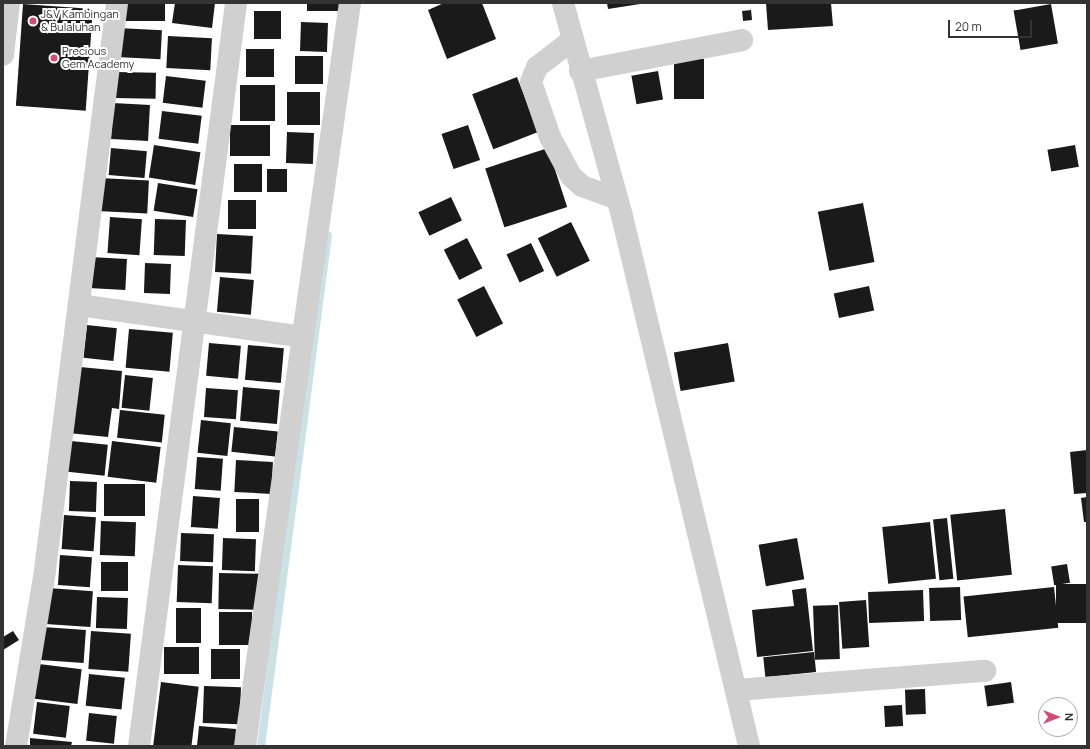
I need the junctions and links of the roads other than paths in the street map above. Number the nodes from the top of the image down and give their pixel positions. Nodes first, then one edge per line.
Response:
1 (9, 3) edge
2 (116, 3) edge
3 (236, 3) edge
4 (350, 3) edge
5 (563, 3) edge
6 (742, 40) dead end
7 (572, 41) junction
8 (3, 55) edge
9 (580, 71) junction
10 (617, 199) junction
11 (79, 305) junction
12 (194, 322) junction
13 (303, 337) junction
14 (985, 671) dead end
15 (736, 690) junction
16 (16, 746) edge
17 (139, 746) edge
18 (245, 746) edge
19 (749, 746) edge

1 - 8 street
2 - 11 street
3 - 12 street
4 - 13 street
5 - 7 street
6 - 9 street
7 - 9 street
7 - 10 street
9 - 10 street
10 - 15 street
11 - 12 street
11 - 16 street
12 - 13 street
12 - 17 street
13 - 18 street
14 - 15 street
15 - 19 street

